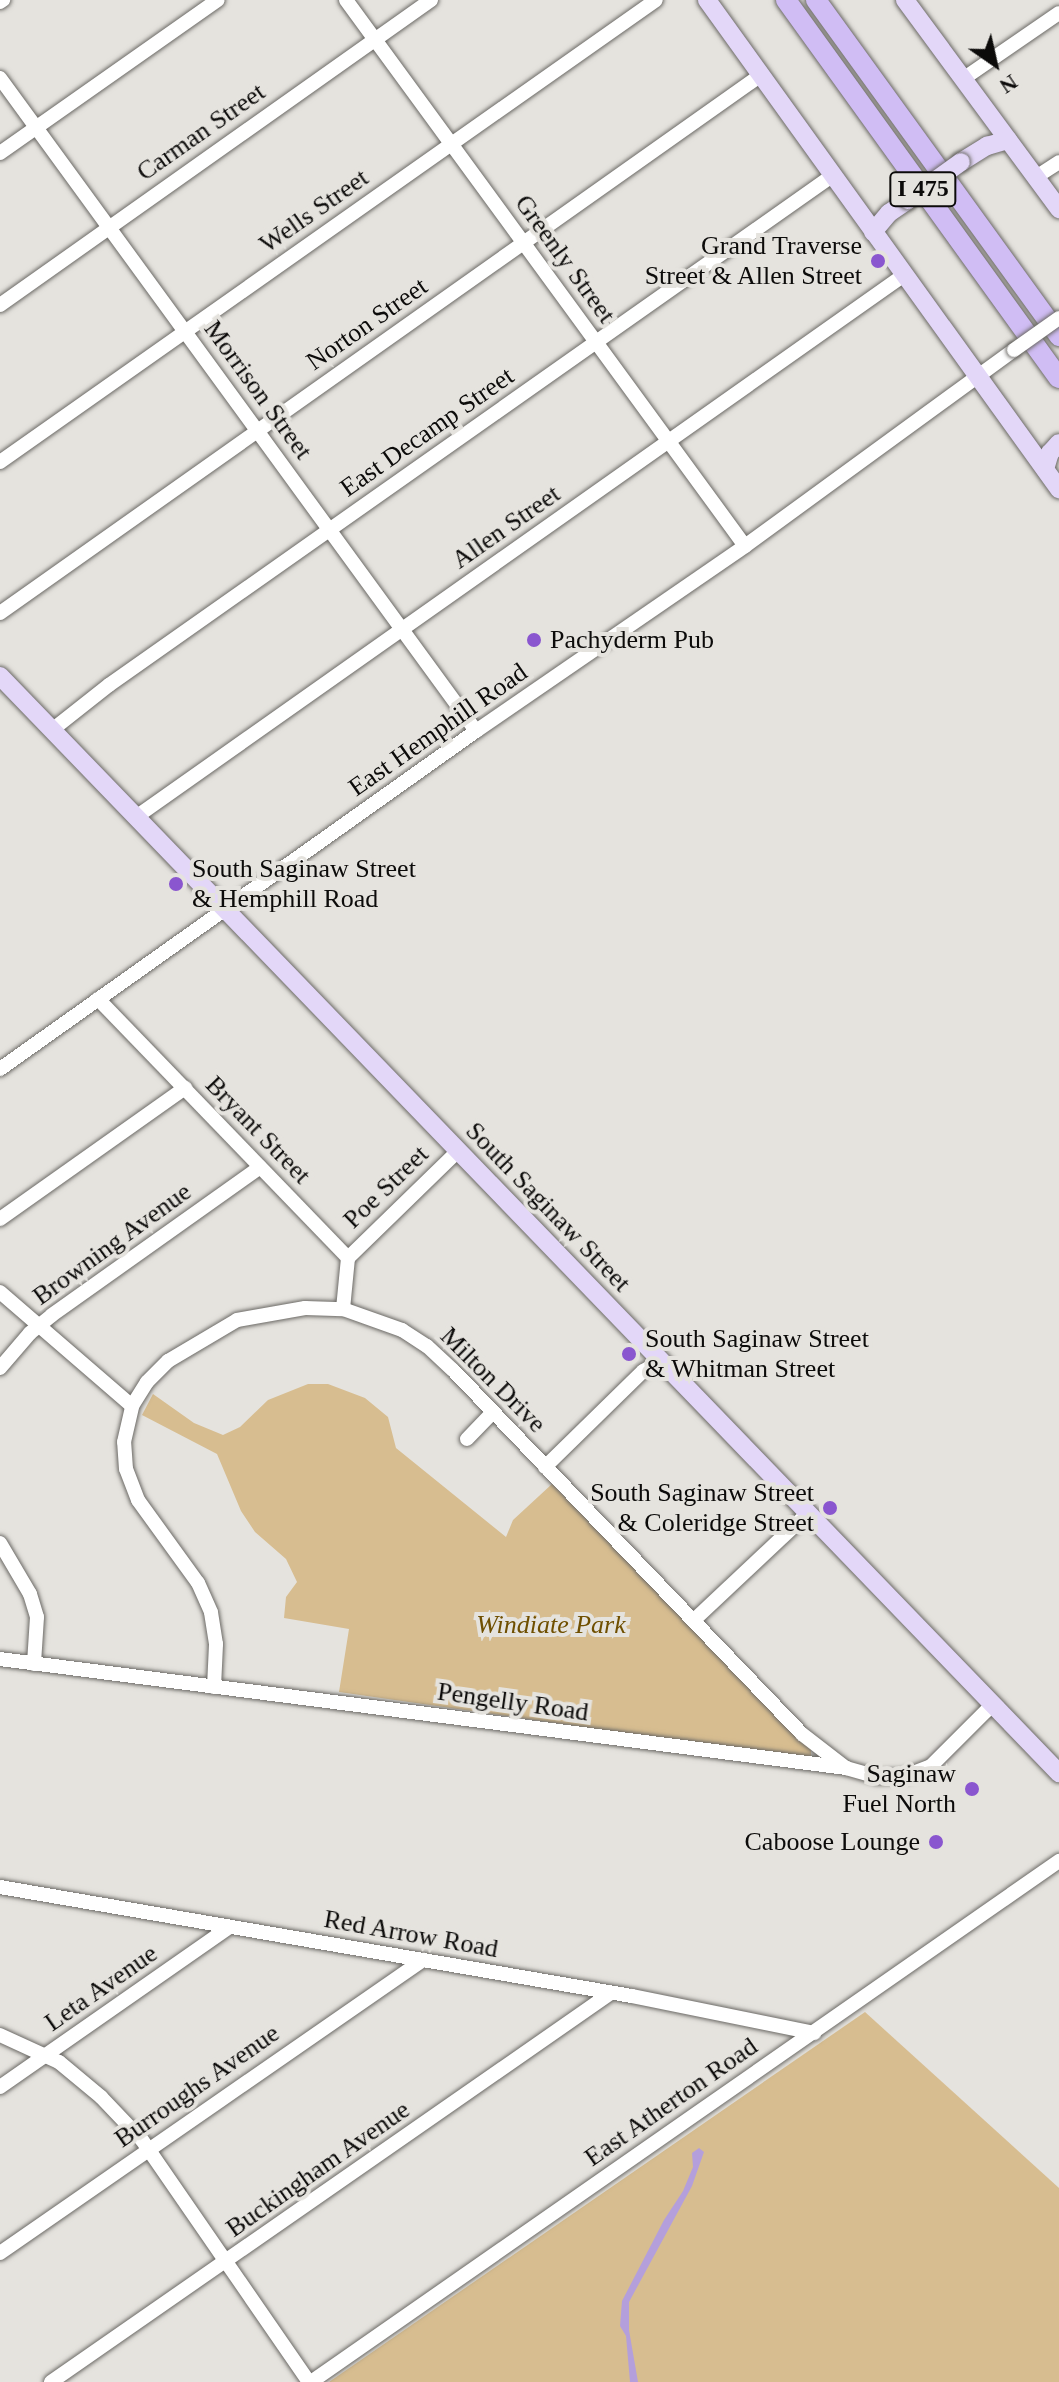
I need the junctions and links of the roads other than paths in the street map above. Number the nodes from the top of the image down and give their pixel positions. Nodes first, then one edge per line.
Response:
1 (218, 0) edge
2 (346, 0) edge
3 (431, 0) edge
4 (656, 0) edge
5 (707, 0) edge
6 (786, 0) edge
7 (816, 0) edge
8 (905, 0) edge
9 (1059, 13) edge
10 (375, 40) junction
11 (761, 75) junction
12 (0, 78) edge
13 (963, 79) junction
14 (36, 127) junction
15 (1008, 140) junction
16 (451, 145) junction
17 (0, 153) edge
18 (1059, 162) edge
19 (832, 176) junction
20 (1036, 177) junction
21 (1059, 209) edge
22 (108, 227) junction
23 (873, 232) junction
24 (524, 244) junction
25 (904, 275) junction
26 (0, 305) edge
27 (1059, 318) edge
28 (185, 331) junction
29 (1059, 336) edge
30 (596, 343) junction
31 (978, 376) junction
32 (1059, 378) edge
33 (257, 431) junction
34 (668, 441) junction
35 (1059, 443) edge
36 (0, 462) edge
37 (1045, 469) junction
38 (1059, 489) edge
39 (329, 530) junction
40 (745, 546) junction
41 (0, 613) edge
42 (401, 629) junction
43 (0, 676) edge
44 (52, 730) junction
45 (476, 731) junction
46 (136, 817) junction
47 (226, 909) junction
48 (98, 999) junction
49 (0, 1069) edge
50 (185, 1088) junction
51 (458, 1151) junction
52 (260, 1167) junction
53 (0, 1219) edge
54 (348, 1258) junction
55 (0, 1292) edge
56 (343, 1309) junction
57 (40, 1324) junction
58 (661, 1361) junction
59 (0, 1368) edge
60 (132, 1406) junction
61 (493, 1412) junction
62 (467, 1439) dead end
63 (545, 1467) junction
64 (807, 1514) junction
65 (0, 1543) edge
66 (694, 1620) junction
67 (0, 1659) edge
68 (34, 1664) junction
69 (214, 1687) junction
70 (992, 1705) junction
71 (846, 1768) junction
72 (1059, 1773) edge
73 (1059, 1861) edge
74 (0, 1887) edge
75 (228, 1928) junction
76 (423, 1960) junction
77 (611, 1993) junction
78 (814, 2033) junction
79 (0, 2035) edge
80 (46, 2055) junction
81 (0, 2087) edge
82 (149, 2149) junction
83 (0, 2253) edge
84 (228, 2261) junction
85 (51, 2382) edge
86 (310, 2382) edge

1 - 14 street
2 - 10 street, Greenly Street
3 - 10 street, Carman Street
4 - 16 street, Wells Street
5 - 11 main road
6 - 32 highway, I 475
7 - 29 highway, I 475
8 - 13 main road
9 - 13 street
10 - 16 street, Greenly Street
10 - 22 street, Carman Street
11 - 19 main road
11 - 24 street, Norton Street
12 - 14 street, Morrison Street
13 - 15 main road
14 - 17 street
14 - 22 street, Morrison Street
15 - 20 main road
15 - 23 main road, bridge
16 - 24 street, Greenly Street
16 - 28 street, Wells Street
18 - 20 street
19 - 23 main road
19 - 30 street, East Decamp Street
20 - 21 main road
22 - 26 street, Carman Street
22 - 28 street, Morrison Street
23 - 25 main road
24 - 30 street, Greenly Street
24 - 33 street, Norton Street
25 - 31 main road
25 - 34 street, Allen Street
27 - 31 street, East Hemphill Road, bridge
28 - 33 street, Morrison Street
28 - 36 street, Wells Street
30 - 34 street, Greenly Street
30 - 39 street, East Decamp Street
31 - 37 main road
31 - 40 street, East Hemphill Road
33 - 39 street, Morrison Street
33 - 41 street, Norton Street
34 - 40 street, Greenly Street
34 - 42 street, Allen Street
35 - 37 main road
37 - 38 main road
39 - 42 street, Morrison Street
39 - 44 street, East Decamp Street
40 - 45 street, East Hemphill Road
42 - 45 street, Morrison Street
42 - 46 street, Allen Street
43 - 44 main road, South Saginaw Street
44 - 46 main road, South Saginaw Street
45 - 47 street, East Hemphill Road
46 - 47 main road, South Saginaw Street
47 - 48 street, East Hemphill Road
47 - 51 main road, South Saginaw Street
48 - 49 street, East Hemphill Road
48 - 50 street, Bryant Street
50 - 52 street, Bryant Street
50 - 53 street
51 - 54 street, Poe Street
51 - 58 main road, South Saginaw Street
52 - 54 street, Bryant Street
52 - 57 street, Browning Avenue
54 - 56 street
55 - 57 street
56 - 60 street, Milton Drive
56 - 61 street, Milton Drive
57 - 59 street, Browning Avenue
57 - 60 street
58 - 63 street
58 - 64 main road, South Saginaw Street
60 - 69 street, Milton Drive
61 - 62 street
61 - 63 street, Milton Drive
63 - 66 street, Milton Drive
64 - 66 street
64 - 70 main road, South Saginaw Street
65 - 68 street
66 - 71 street, Milton Drive
67 - 68 street, Pengelly Road
68 - 69 street, Pengelly Road
69 - 71 street, Pengelly Road
70 - 71 street, Pengelly Road
70 - 72 main road, South Saginaw Street
73 - 78 street, East Atherton Road
74 - 75 street, Red Arrow Road
75 - 76 street, Red Arrow Road
75 - 80 street, Leta Avenue
76 - 77 street, Red Arrow Road
76 - 82 street, Burroughs Avenue
77 - 78 street, Red Arrow Road
77 - 84 street, Buckingham Avenue
78 - 86 street, East Atherton Road
79 - 80 street
80 - 81 street, Leta Avenue
80 - 82 street
82 - 83 street, Burroughs Avenue
82 - 84 street
84 - 85 street, Buckingham Avenue
84 - 86 street

